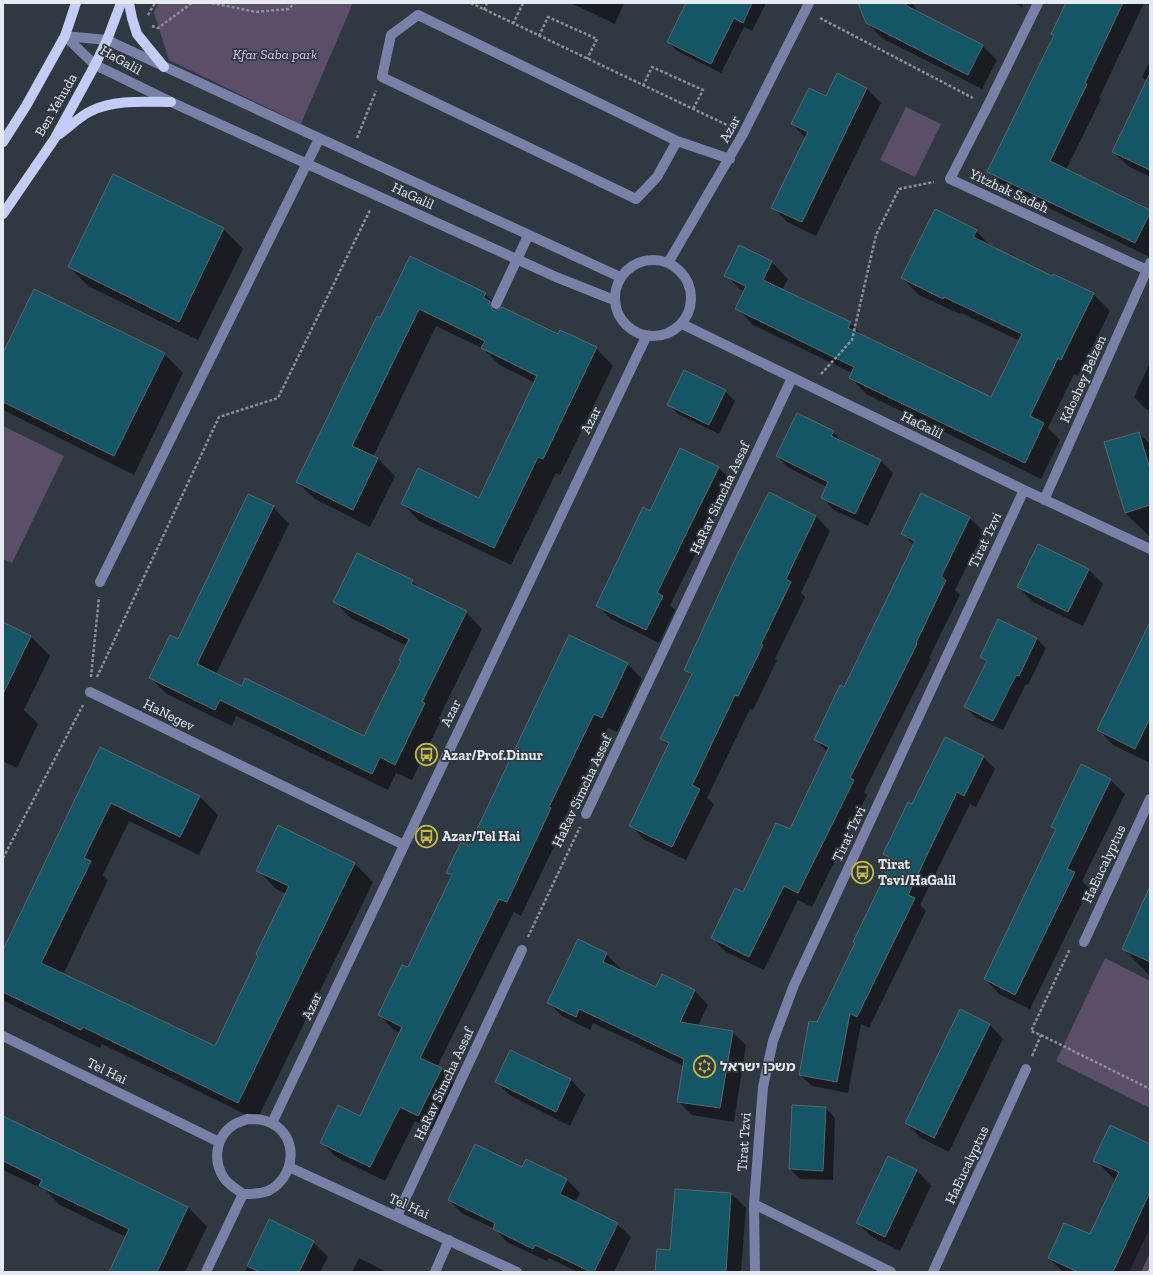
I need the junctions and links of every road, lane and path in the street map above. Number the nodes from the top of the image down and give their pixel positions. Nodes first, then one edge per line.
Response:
1 (76, 3) edge
2 (121, 3) edge
3 (129, 3) edge
4 (192, 3) edge
5 (212, 3) edge
6 (295, 3) edge
7 (471, 3) edge
8 (487, 3) edge
9 (523, 3) edge
10 (1038, 3) edge
11 (807, 7) edge
12 (484, 10) junction
13 (513, 24) junction
14 (147, 25) dead end
15 (65, 36) junction
16 (539, 36) junction
17 (107, 40) junction
18 (587, 59) junction
19 (95, 64) junction
20 (164, 67) junction
21 (382, 77) junction
22 (643, 86) junction
23 (171, 102) junction
24 (988, 105) junction
25 (693, 109) junction
26 (744, 134) junction
27 (55, 138) junction
28 (319, 139) junction
29 (677, 141) junction
30 (3, 142) edge
31 (350, 154) junction
32 (730, 159) junction
33 (308, 163) junction
34 (950, 179) junction
35 (377, 195) junction
36 (3, 214) edge
37 (528, 236) junction
38 (518, 259) junction
39 (668, 263) junction
40 (1148, 267) edge
41 (620, 278) junction
42 (614, 300) junction
43 (496, 304) dead end
44 (682, 324) junction
45 (646, 336) junction
46 (792, 378) junction
47 (810, 386) junction
48 (1024, 490) junction
49 (1044, 500) junction
50 (1150, 549) edge
51 (100, 582) joint
52 (90, 692) junction
53 (1150, 799) edge
54 (586, 814) joint
55 (404, 845) junction
56 (3, 858) edge
57 (1084, 942) joint
58 (522, 950) joint
59 (1041, 1035) junction
60 (3, 1036) edge
61 (1026, 1069) joint
62 (1150, 1089) edge
63 (272, 1123) junction
64 (219, 1142) junction
65 (289, 1167) junction
66 (243, 1194) junction
67 (754, 1204) junction
68 (396, 1216) junction
69 (449, 1240) junction
70 (1150, 1268) edge
71 (206, 1272) edge
72 (434, 1272) edge
73 (517, 1272) edge
74 (755, 1272) edge
75 (891, 1272) edge
76 (933, 1272) edge
77 (1148, 1272) edge

1 - 15 main road, Ben Yehuda
2 - 17 main road, Ben Yehuda
3 - 20 main road
4 - 14 path
5 - 6 path
7 - 12 path
8 - 12 path
9 - 13 path
10 - 24 street, Yitzhak Sadeh
11 - 24 path
11 - 26 street, Azar
12 - 13 path
13 - 16 path
15 - 17 street, HaGalil
15 - 19 street, HaGalil
15 - 30 main road, Ben Yehuda
16 - 18 path
16 - 18 path
17 - 19 main road, Ben Yehuda
17 - 20 street, HaGalil
18 - 22 path
19 - 23 street, HaGalil
19 - 27 main road, Ben Yehuda
20 - 28 street, HaGalil
21 - 29 street
21 - 29 street
21 - 31 path
22 - 25 path
22 - 25 path
23 - 27 main road
23 - 33 street, HaGalil
24 - 34 street, Yitzhak Sadeh
25 - 26 path
26 - 32 street, Azar
27 - 36 main road, Ben Yehuda
28 - 31 street, HaGalil
28 - 33 street
29 - 32 street
31 - 37 street, HaGalil
32 - 39 street, Azar
33 - 35 street, HaGalil
33 - 51 street
34 - 40 street, Yitzhak Sadeh
34 - 47 path
35 - 38 street, HaGalil
35 - 52 path
37 - 38 street
37 - 41 street, HaGalil
38 - 42 street, HaGalil
38 - 43 street
39 - 41 street
39 - 44 street
40 - 49 street, Kdoshey Belzen
41 - 42 street
42 - 45 street
44 - 45 street
44 - 46 street, HaGalil
45 - 55 street, Azar
46 - 47 street, HaGalil
46 - 54 street, HaRav Simcha Assaf
47 - 48 street, HaGalil
48 - 49 street, HaGalil
48 - 67 street, Tirat Tzvi
49 - 50 street, HaGalil
51 - 52 path
52 - 55 street, HaNegev
52 - 56 path
53 - 57 street, HaEucalyptus
54 - 58 path, HaRav Simcha Assaf
55 - 63 street, Azar
57 - 59 path
58 - 68 street, HaRav Simcha Assaf
59 - 61 path
59 - 62 path
60 - 64 street, Tel Hai
61 - 76 street, HaEucalyptus
63 - 64 street
63 - 65 street
64 - 66 street
65 - 66 street
65 - 68 street, Tel Hai
66 - 71 street
67 - 74 street, Tirat Tzvi
67 - 75 street
68 - 69 street, Tel Hai
69 - 72 street
69 - 73 street, Tel Hai
70 - 77 path

